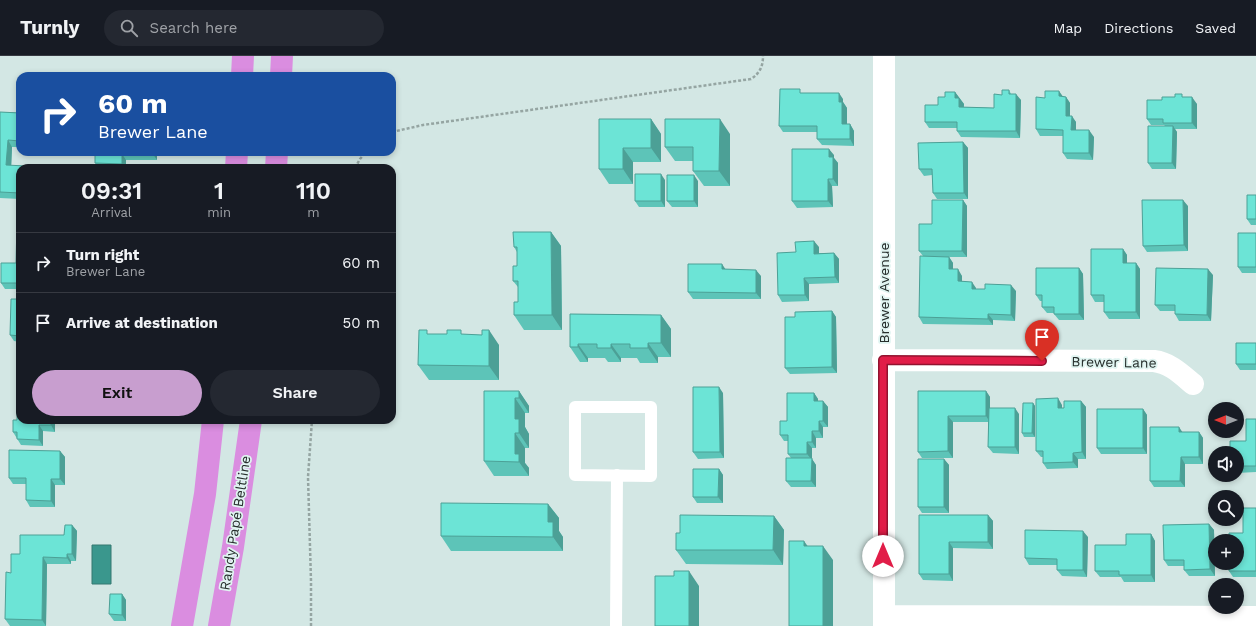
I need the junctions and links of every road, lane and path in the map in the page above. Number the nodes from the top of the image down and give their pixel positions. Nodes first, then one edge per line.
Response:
1 (243, 56) edge
2 (282, 56) edge
3 (763, 56) edge
4 (884, 56) edge
5 (242, 72) edge
6 (281, 72) edge
7 (396, 131) edge
8 (883, 360) junction
9 (1193, 384) dead end
10 (213, 424) edge
11 (250, 424) edge
12 (312, 424) edge
13 (617, 475) junction
14 (1256, 617) edge
15 (884, 621) edge
16 (1089, 621) edge
17 (1186, 621) edge
18 (182, 626) edge
19 (219, 626) edge
20 (310, 626) edge
21 (616, 626) edge

1 - 5 highway
2 - 6 highway
3 - 7 path
4 - 8 street, Brewer Avenue
8 - 9 street, Brewer Lane
8 - 15 street, Brewer Avenue
10 - 18 highway
11 - 19 highway, Randy Papé Beltline
12 - 20 path
13 - 13 lane
13 - 21 lane
14 - 17 street
15 - 16 street
16 - 17 street

